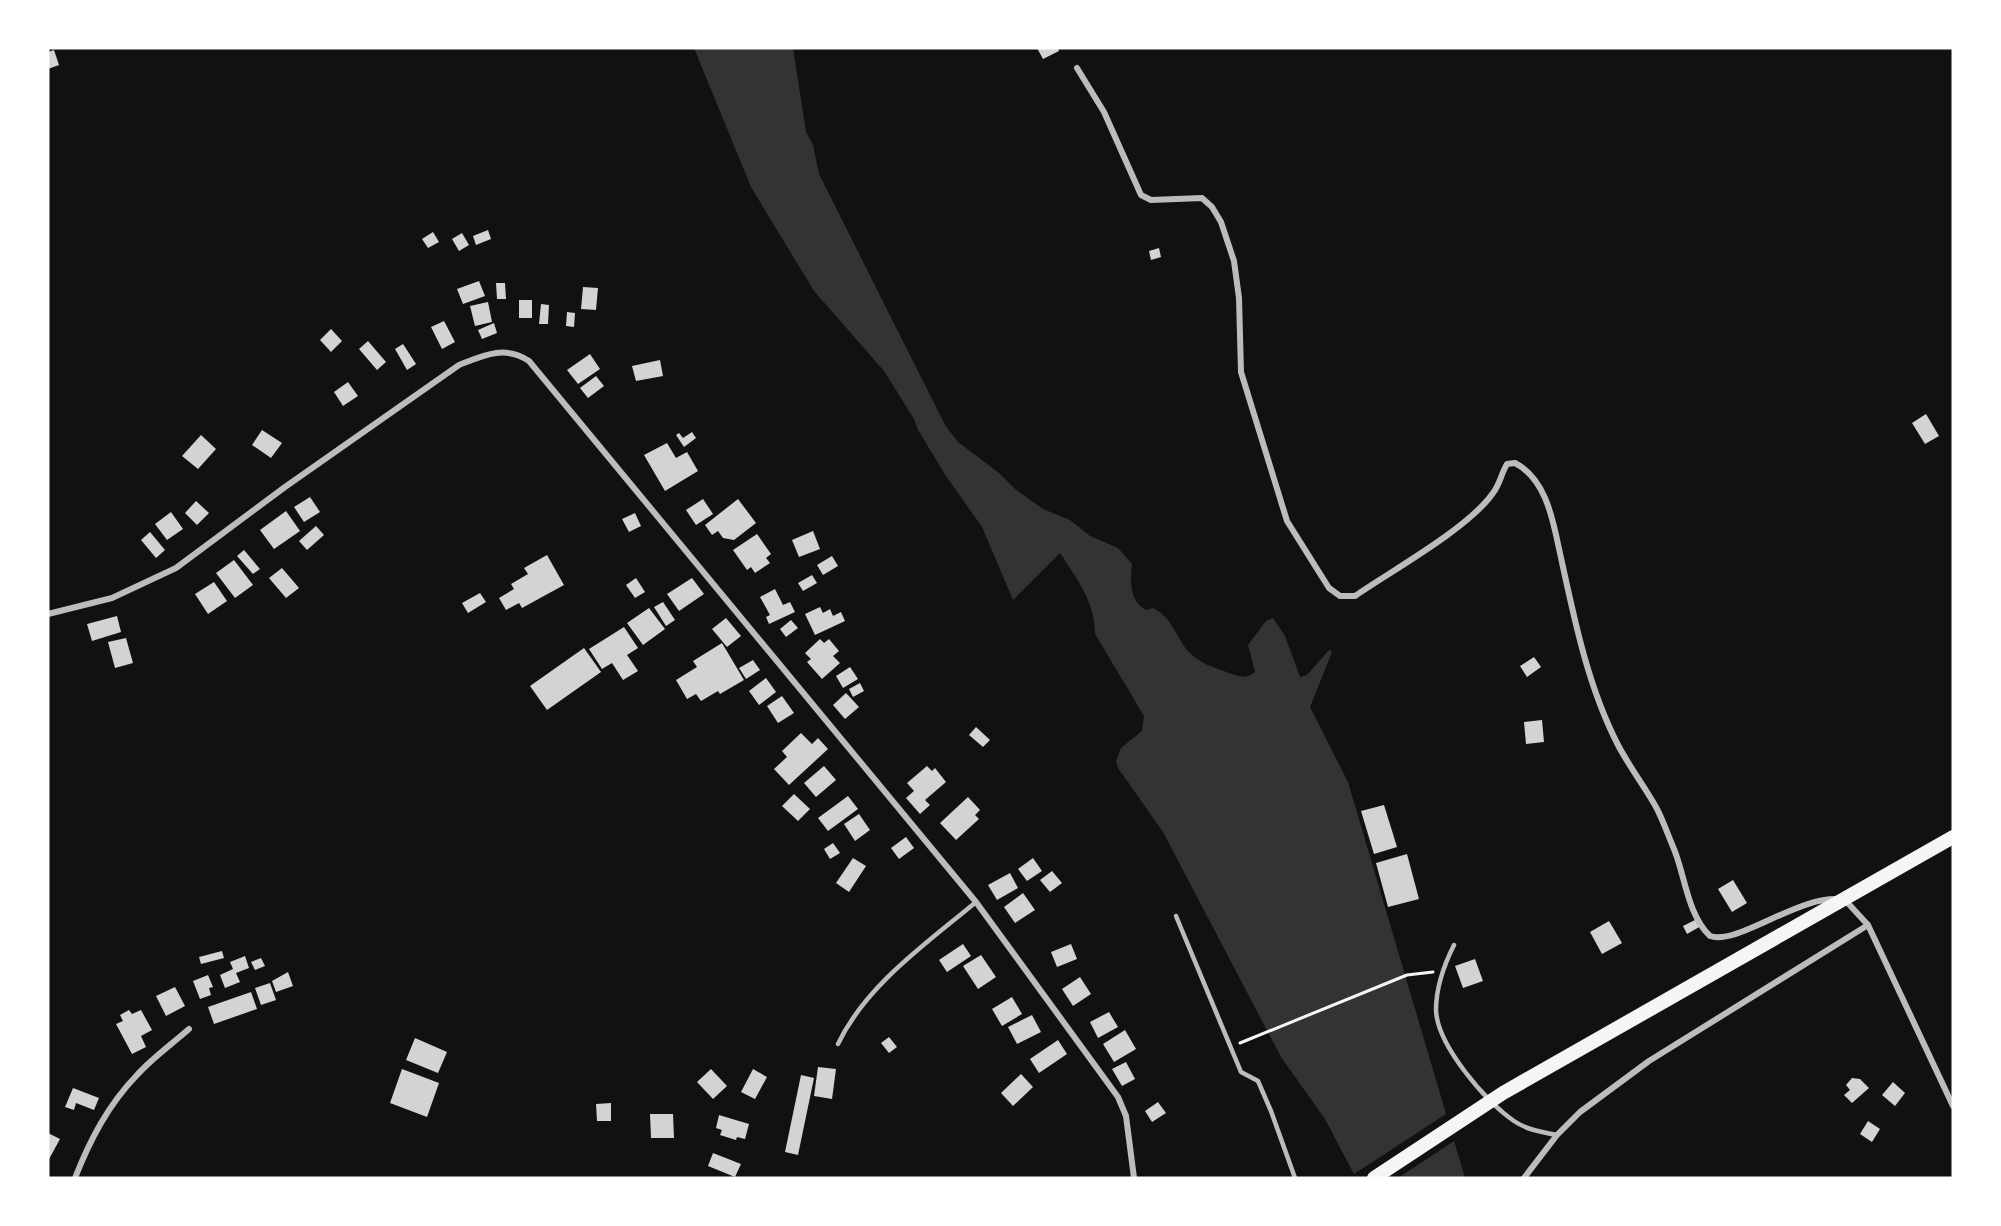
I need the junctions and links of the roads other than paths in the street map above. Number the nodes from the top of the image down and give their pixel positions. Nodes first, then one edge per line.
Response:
1 (1077, 68) dead end
2 (48, 614) edge
3 (1953, 837) edge
4 (1845, 900) junction
5 (976, 902) junction
6 (1176, 916) dead end
7 (1868, 925) junction
8 (1454, 945) dead end
9 (189, 1029) dead end
10 (838, 1044) dead end
11 (1953, 1106) edge
12 (1557, 1135) junction
13 (75, 1178) edge
14 (1134, 1178) edge
15 (1294, 1178) edge
16 (1374, 1178) edge
17 (1524, 1178) edge

1 - 4 street
2 - 5 street
3 - 4 main road
4 - 7 street
4 - 16 main road
5 - 10 lane
5 - 14 street
6 - 15 lane
7 - 11 street
7 - 12 street
8 - 12 lane
9 - 13 street
12 - 17 street

